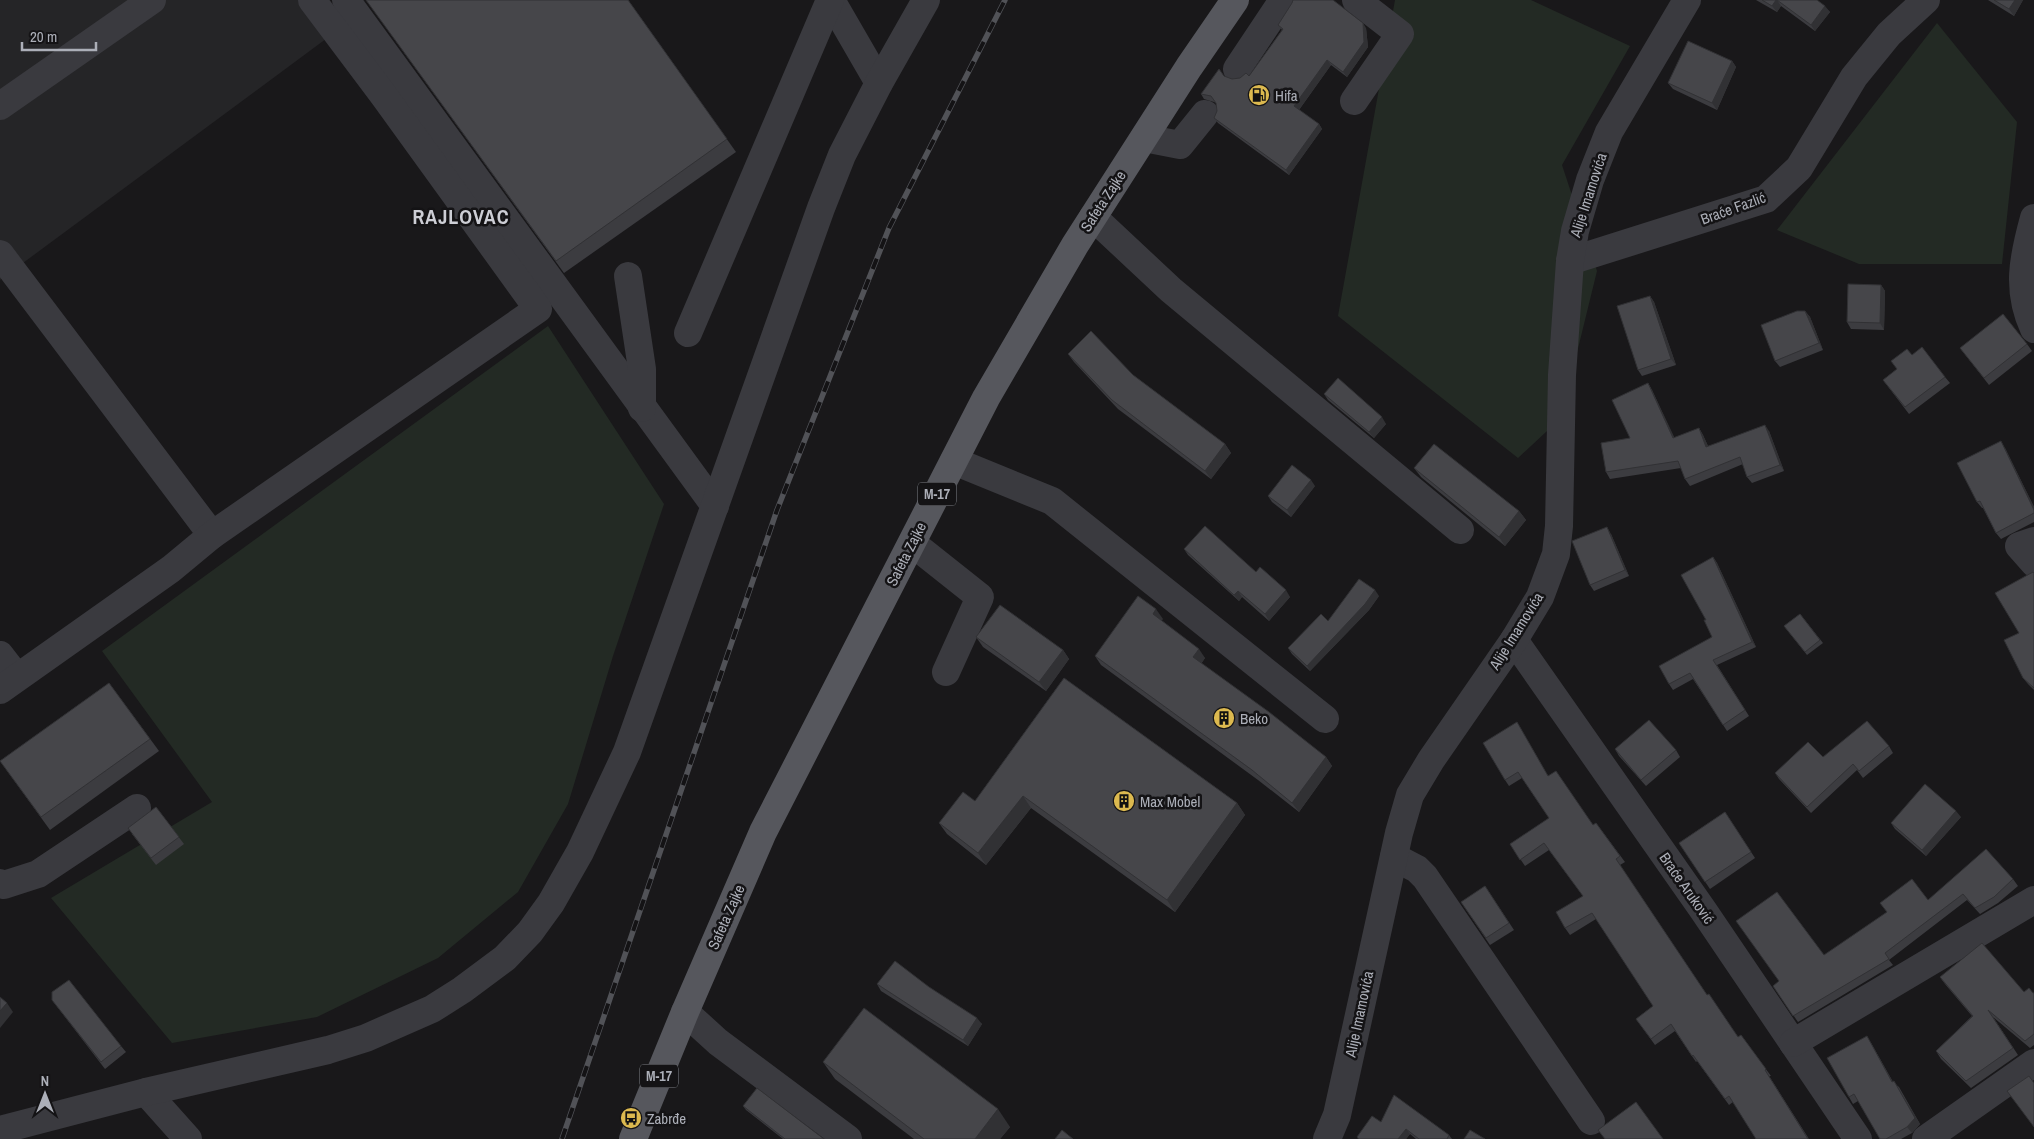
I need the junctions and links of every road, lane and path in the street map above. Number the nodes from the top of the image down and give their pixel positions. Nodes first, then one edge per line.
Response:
1 (152, 0) edge
2 (312, 0) edge
3 (346, 0) edge
4 (830, 0) edge
5 (926, 0) edge
6 (1235, 0) edge
7 (1283, 0) edge
8 (1356, 0) edge
9 (1687, 0) edge
10 (1926, 0) edge
11 (1237, 69) dead end
12 (879, 83) junction
13 (1354, 100) dead end
14 (0, 106) edge
15 (1205, 114) dead end
16 (1144, 138) junction
17 (1092, 217) junction
18 (2034, 218) edge
19 (1570, 261) junction
20 (2, 262) edge
21 (628, 276) dead end
22 (2034, 329) edge
23 (688, 332) dead end
24 (642, 408) junction
25 (954, 461) junction
26 (715, 506) junction
27 (1460, 530) dead end
28 (212, 535) junction
29 (2034, 541) edge
30 (912, 543) junction
31 (2034, 563) edge
32 (1514, 640) junction
33 (0, 655) edge
34 (946, 672) dead end
35 (9, 684) edge
36 (1325, 719) dead end
37 (137, 808) dead end
38 (1394, 857) junction
39 (0, 883) edge
40 (2034, 900) edge
41 (685, 1012) junction
42 (1793, 1043) junction
43 (2034, 1063) edge
44 (146, 1092) junction
45 (1591, 1121) dead end
46 (42, 1129) edge
47 (0, 1130) edge
48 (639, 1136) edge
49 (188, 1139) edge
50 (848, 1139) edge
51 (1328, 1139) edge
52 (1858, 1139) edge
53 (1926, 1139) edge

1 - 14 street
2 - 28 street
3 - 24 street
4 - 12 street
4 - 23 street
5 - 12 street
6 - 16 main road, Safeta Zajke / M-17
7 - 11 street
8 - 13 street
9 - 19 street, Alije Imamovića
10 - 19 street, Braće Fazlić
12 - 26 street
15 - 16 street
16 - 17 main road, Safeta Zajke / M-17
17 - 25 main road, Safeta Zajke / M-17
17 - 27 street
18 - 22 street
19 - 32 street, Alije Imamovića
20 - 28 street
21 - 24 street
24 - 26 street
25 - 30 main road, Safeta Zajke / M-17
25 - 36 street
26 - 44 street
28 - 35 street
29 - 31 street
30 - 34 street
30 - 41 main road, Safeta Zajke / M-17
32 - 38 street, Alije Imamovića
32 - 42 street, Braće Aruković
33 - 35 street
37 - 39 street
38 - 45 street
38 - 51 street, Alije Imamovića
40 - 42 street
41 - 48 main road, Safeta Zajke / M-17
41 - 50 street
42 - 52 street, Braće Aruković
43 - 53 street
44 - 46 street
44 - 49 street
46 - 47 street

